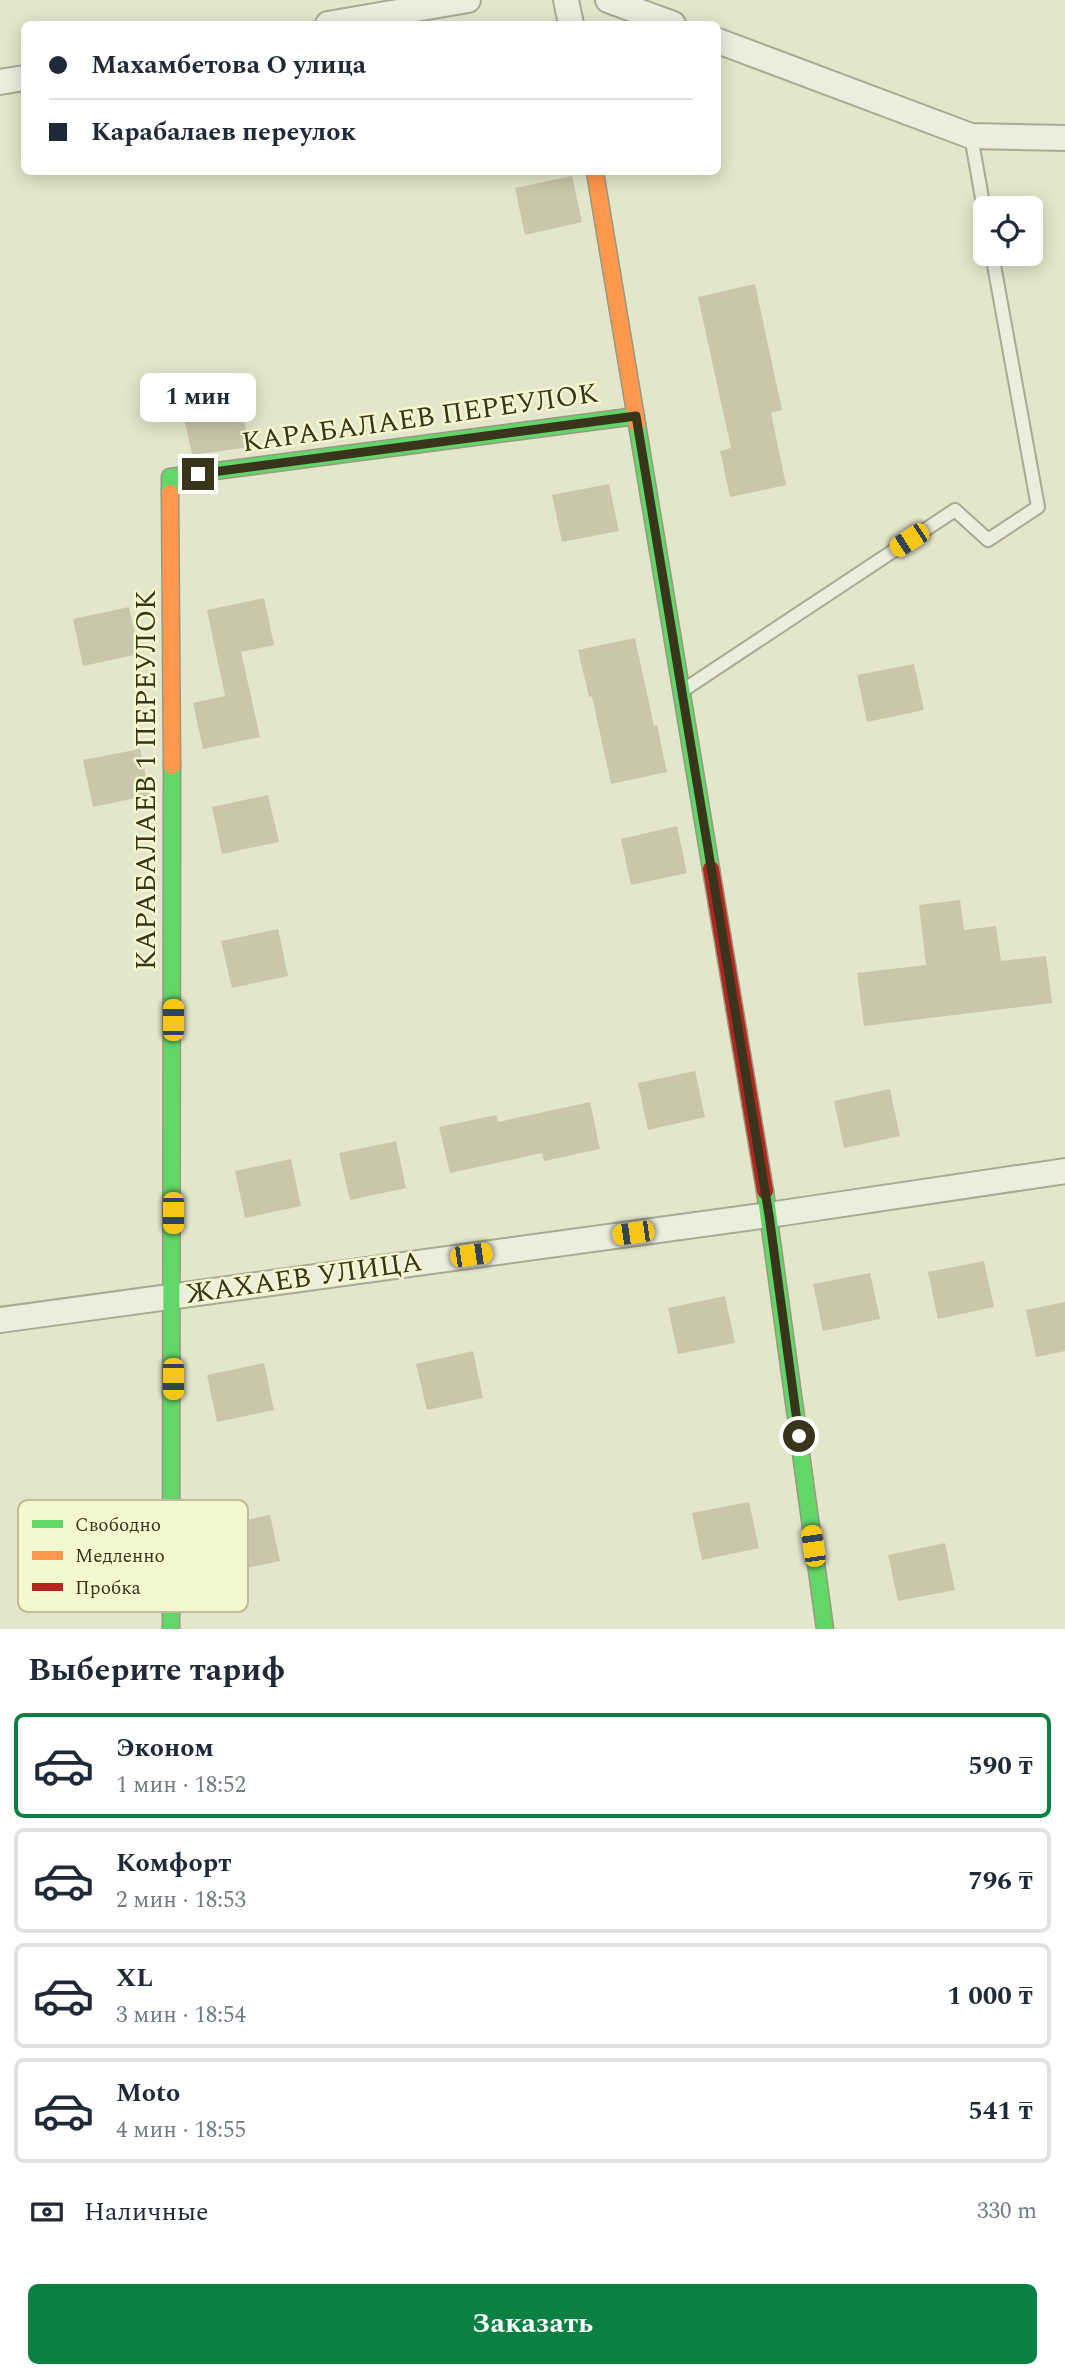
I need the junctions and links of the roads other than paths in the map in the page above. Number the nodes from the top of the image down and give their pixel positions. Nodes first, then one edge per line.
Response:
1 (468, 0) edge
2 (566, 0) edge
3 (608, 0) edge
4 (346, 21) edge
5 (570, 21) edge
6 (665, 21) edge
7 (721, 42) edge
8 (21, 78) edge
9 (0, 82) edge
10 (971, 136) junction
11 (1065, 138) edge
12 (596, 175) edge
13 (982, 196) edge
14 (994, 266) edge
15 (636, 416) junction
16 (170, 477) joint
17 (681, 691) junction
18 (1065, 1171) edge
19 (769, 1215) junction
20 (173, 1296) junction
21 (0, 1320) edge
22 (172, 1500) edge
23 (825, 1629) edge

1 - 4 street
2 - 5 street
3 - 6 street
7 - 10 street
8 - 9 street
10 - 11 street
10 - 13 lane
12 - 15 street
14 - 17 lane
15 - 16 street, КАРАБАЛАЕВ ПЕРЕУЛОК
15 - 17 street
16 - 20 street, КАРАБАЛАЕВ 1 ПЕРЕУЛОК
17 - 19 street
18 - 19 street, ЖАХАЕВ УЛИЦА
19 - 20 street, ЖАХАЕВ УЛИЦА
19 - 23 street
20 - 21 street, ЖАХАЕВ УЛИЦА
20 - 22 street, КАРАБАЛАЕВ 1 ПЕРЕУЛОК

